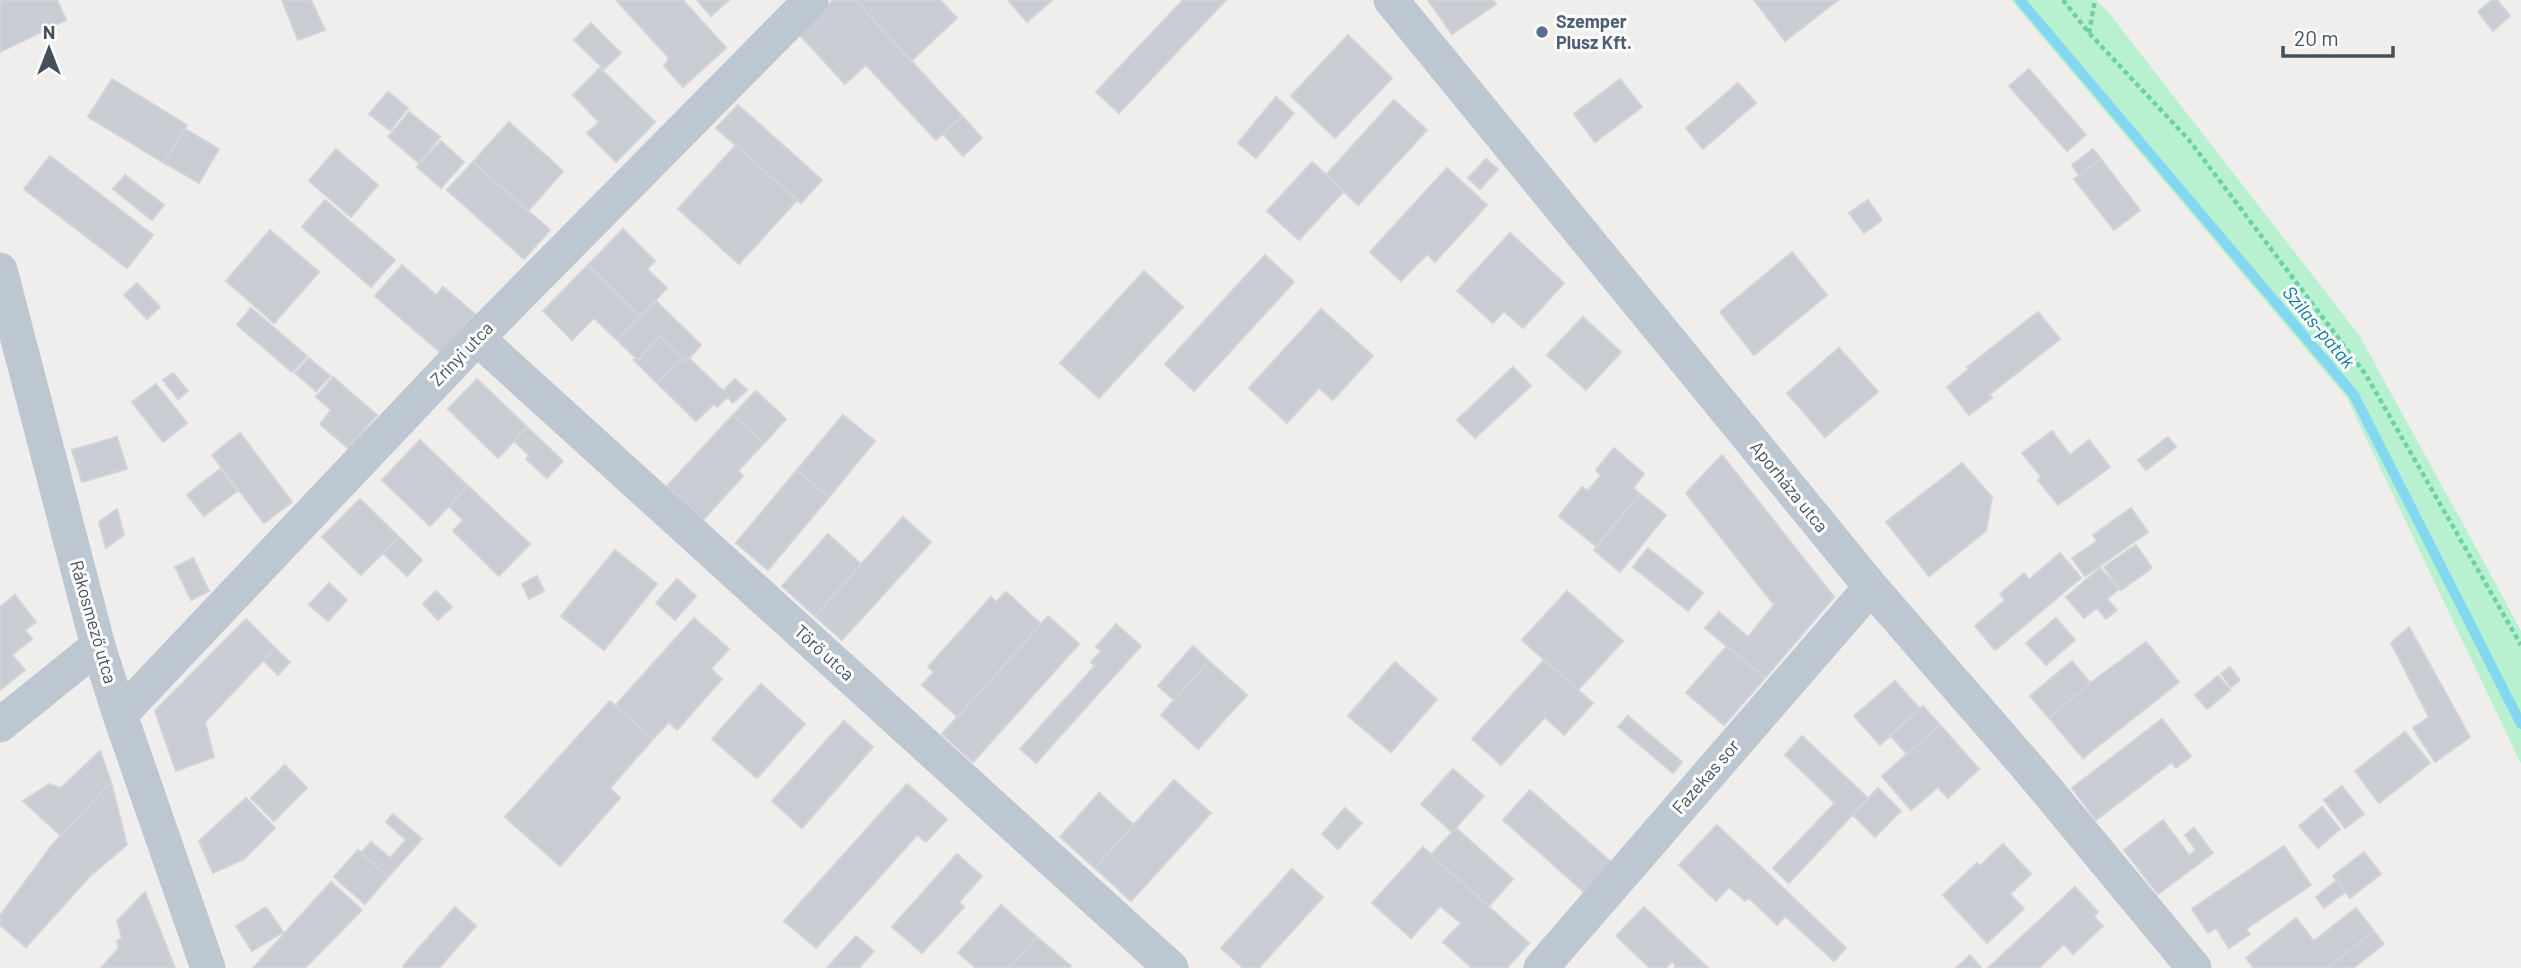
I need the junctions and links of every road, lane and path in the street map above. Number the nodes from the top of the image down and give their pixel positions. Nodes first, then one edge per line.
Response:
1 (811, 0) edge
2 (1391, 0) edge
3 (2063, 0) edge
4 (2095, 0) edge
5 (2089, 33) junction
6 (0, 270) edge
7 (477, 338) junction
8 (1871, 587) junction
9 (2521, 645) edge
10 (98, 646) junction
11 (120, 715) junction
12 (0, 725) edge
13 (208, 968) edge
14 (1171, 968) edge
15 (1541, 968) edge
16 (2194, 968) edge

1 - 7 street, Zrínyi utca
2 - 8 street, Aporháza utca
3 - 5 path
4 - 5 path
5 - 9 path
6 - 10 street, Rákosmező utca
7 - 11 street, Zrínyi utca
7 - 14 street, Törő utca
8 - 15 street, Fazekas sor
8 - 16 street, Aporháza utca
10 - 11 street, Rákosmező utca
10 - 12 street
11 - 13 street, Rákosmező utca

